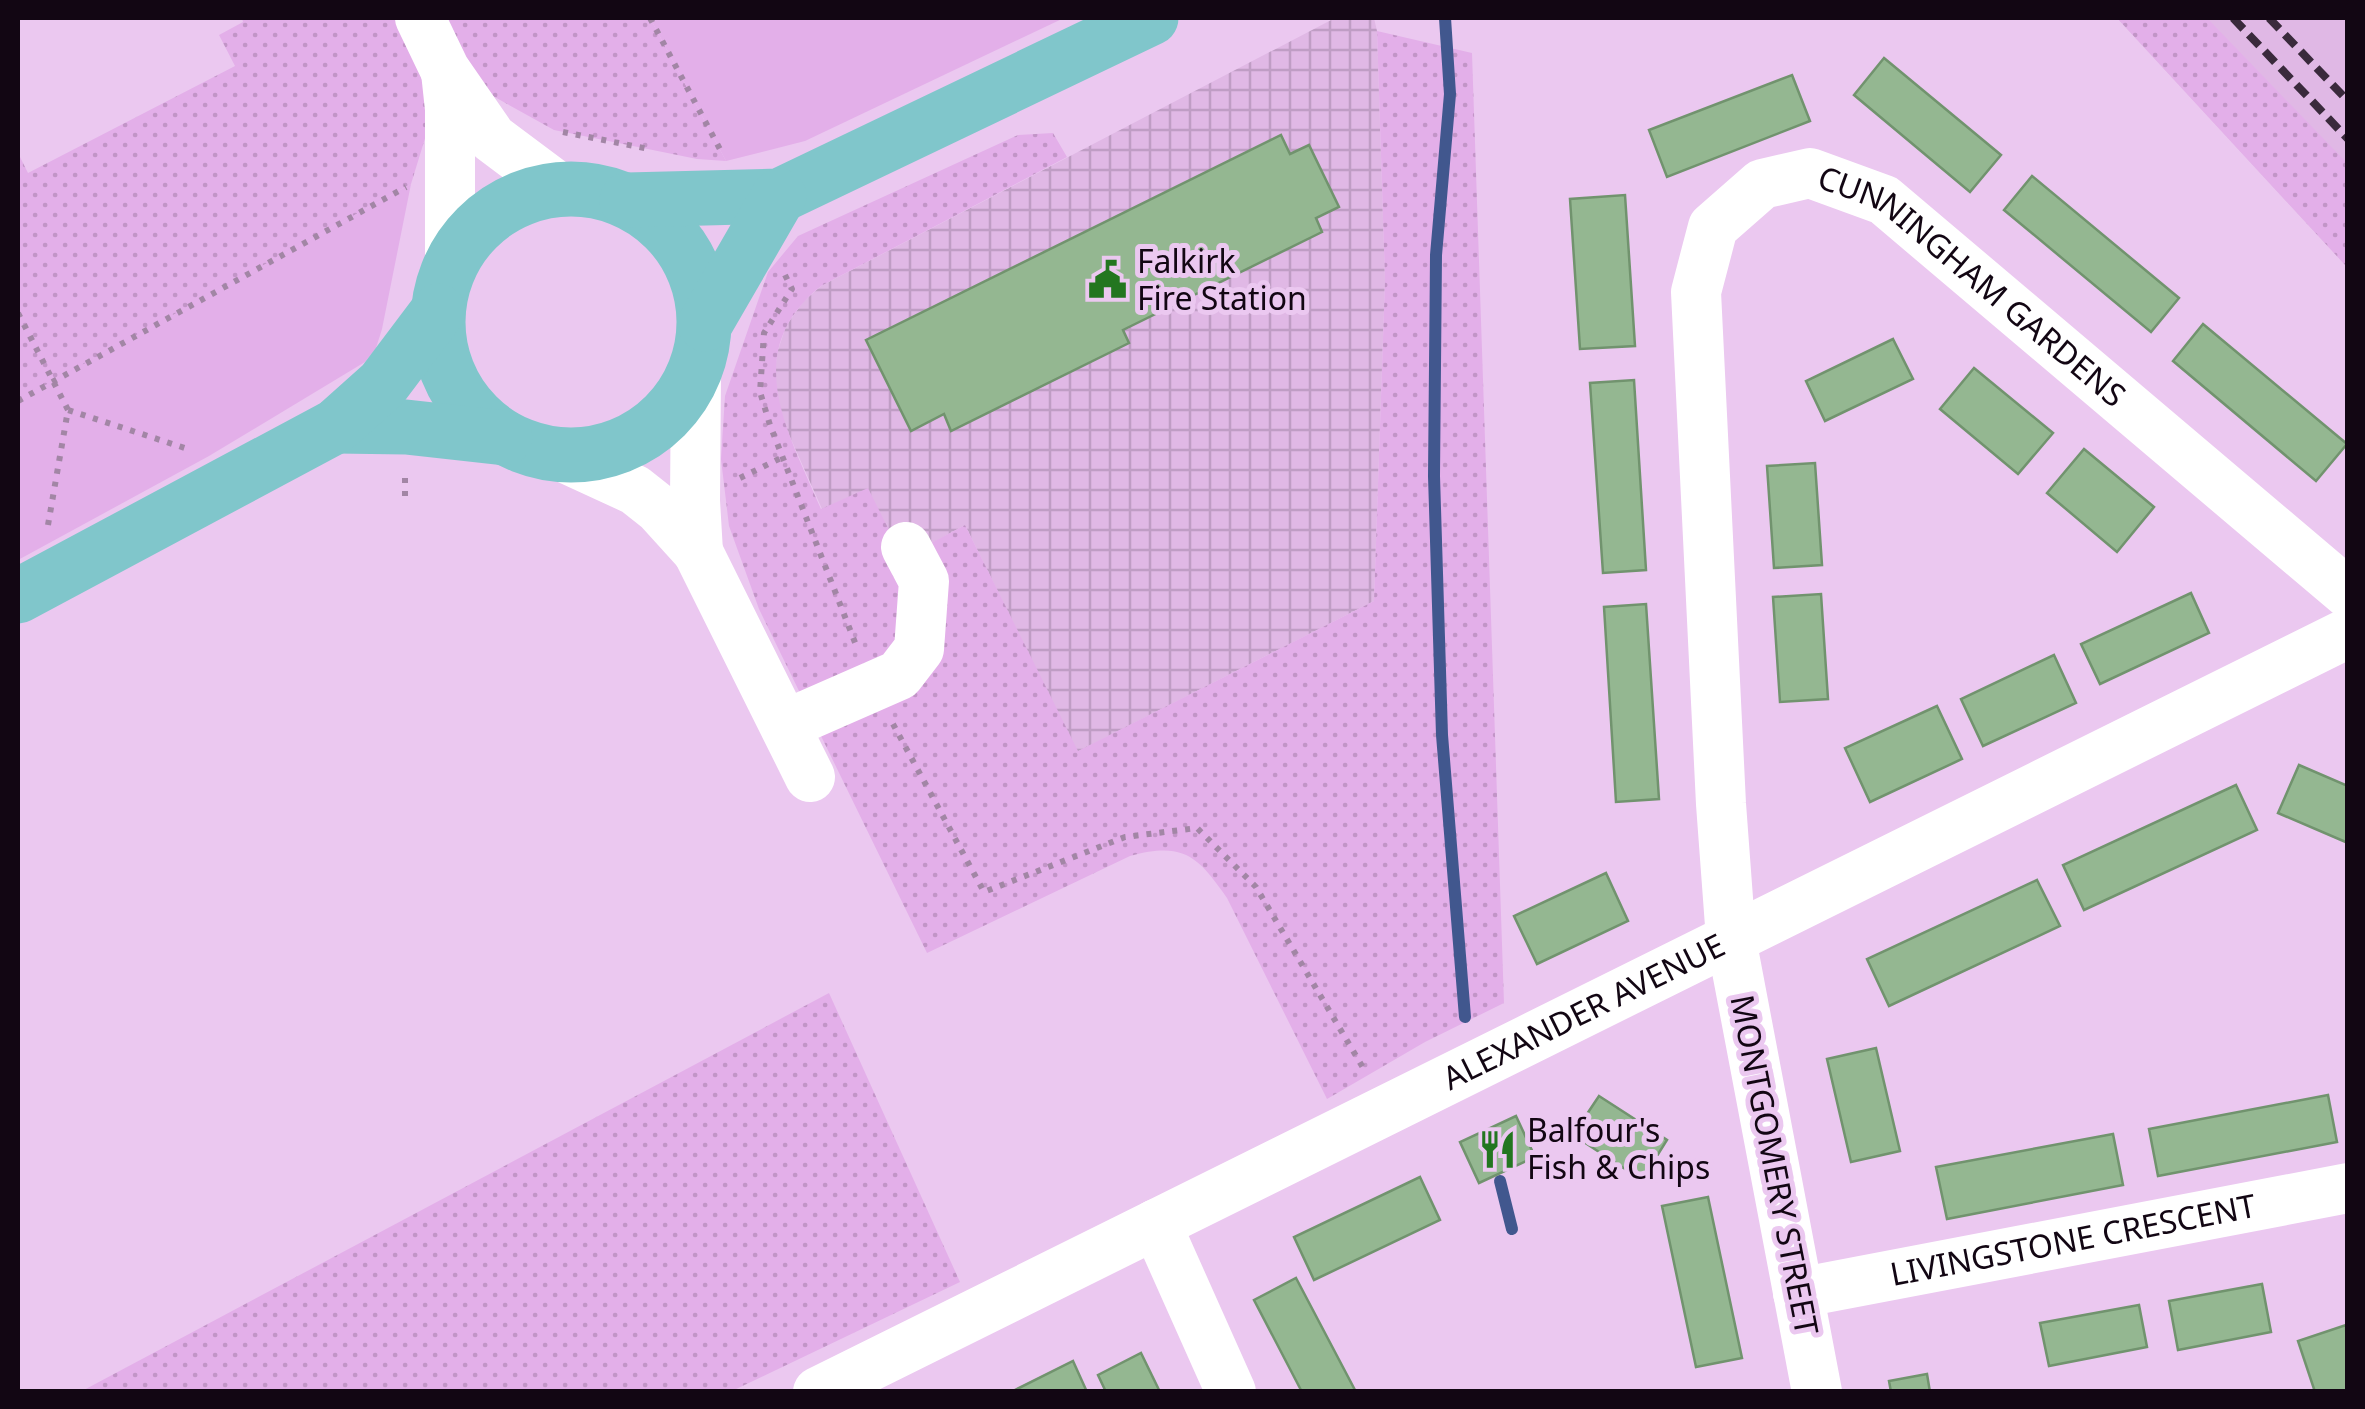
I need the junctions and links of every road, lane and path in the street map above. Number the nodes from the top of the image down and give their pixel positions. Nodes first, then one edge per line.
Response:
1 (420, 18) edge
2 (650, 18) edge
3 (1151, 18) edge
4 (446, 70) junction
5 (554, 130) dead end
6 (662, 152) dead end
7 (712, 160) dead end
8 (450, 162) junction
9 (559, 188) junction
10 (779, 196) junction
11 (628, 200) junction
12 (444, 289) junction
13 (18, 312) edge
14 (700, 346) junction
15 (54, 382) junction
16 (18, 401) edge
17 (68, 410) junction
18 (336, 426) junction
19 (505, 438) junction
20 (559, 455) junction
21 (209, 456) dead end
22 (784, 456) dead end
23 (47, 527) dead end
24 (906, 547) dead end
25 (698, 552) junction
26 (2348, 593) edge
27 (18, 596) edge
28 (2348, 634) edge
29 (872, 687) junction
30 (784, 725) junction
31 (810, 777) dead end
32 (1731, 939) junction
33 (1388, 1110) junction
34 (2348, 1188) edge
35 (1156, 1224) junction
36 (1798, 1293) junction
37 (818, 1392) edge
38 (1230, 1392) edge
39 (1818, 1392) edge

1 - 4 street
2 - 7 path
3 - 10 main road
4 - 8 street
4 - 9 street
5 - 6 path
8 - 12 street
8 - 15 path
9 - 11 main road
9 - 12 main road
10 - 11 main road
10 - 14 main road
11 - 14 main road
12 - 18 main road
12 - 19 main road
13 - 15 path
14 - 20 main road
14 - 25 street
15 - 16 path
15 - 17 path
17 - 21 path
17 - 23 path
18 - 19 main road
18 - 27 main road
19 - 20 main road
20 - 25 street
22 - 29 path
24 - 29 street
25 - 30 street
26 - 32 street, CUNNINGHAM GARDENS
28 - 32 street, ALEXANDER AVENUE
29 - 30 street
29 - 33 path
30 - 31 street
32 - 33 street, ALEXANDER AVENUE
32 - 36 street, MONTGOMERY STREET
33 - 35 street, ALEXANDER AVENUE
34 - 36 street, LIVINGSTONE CRESCENT
35 - 37 street, ALEXANDER AVENUE
35 - 38 street
36 - 39 street, MONTGOMERY STREET

